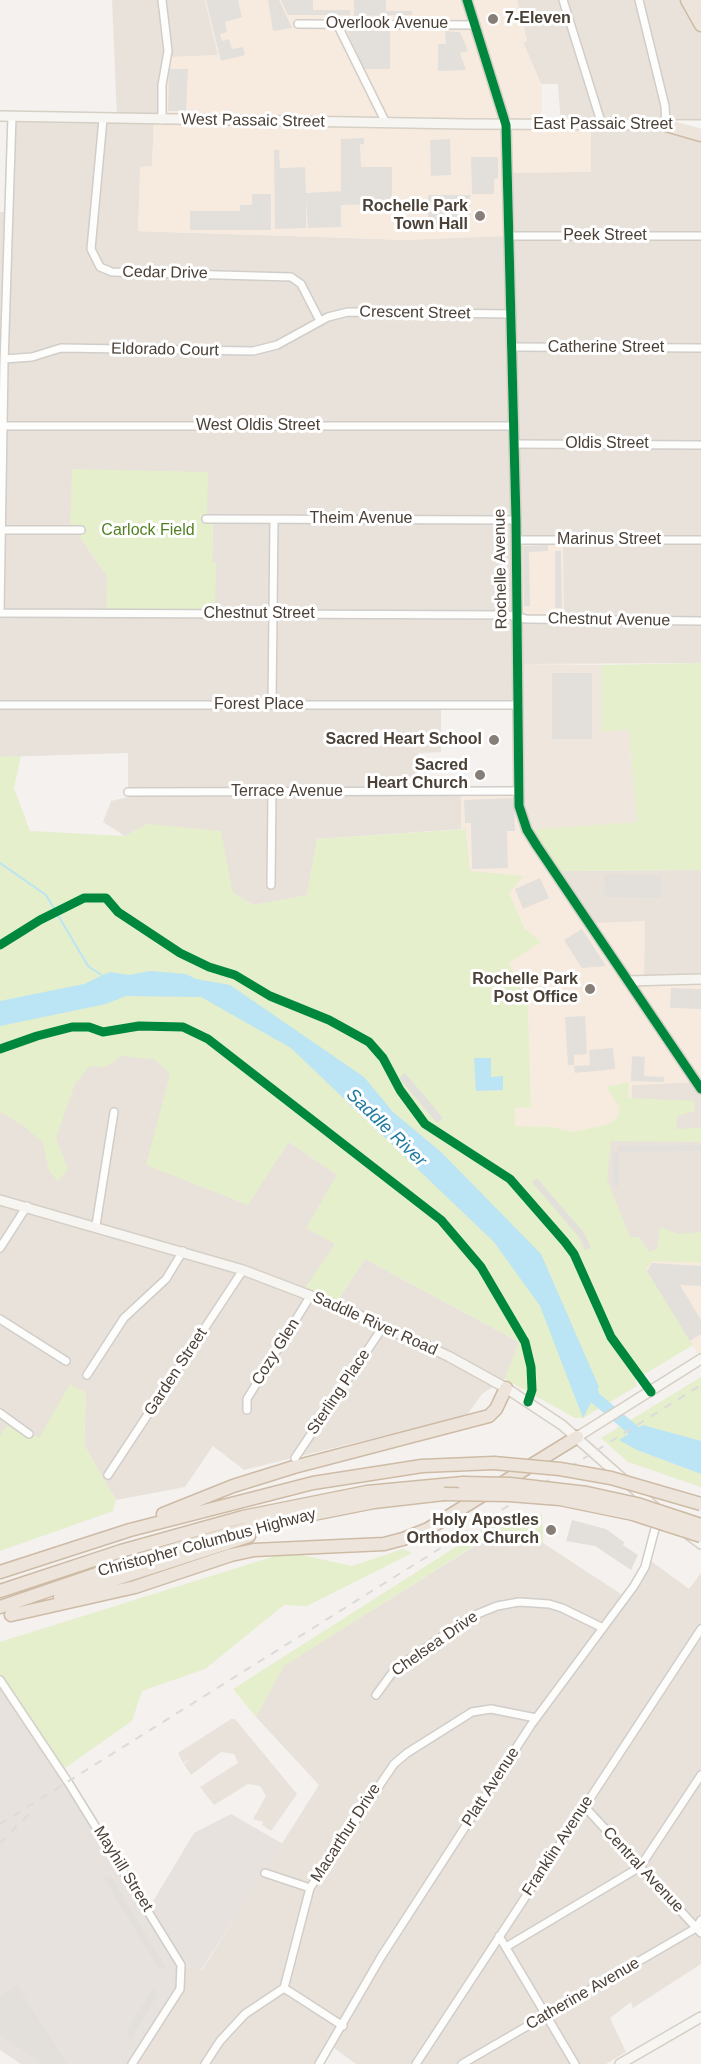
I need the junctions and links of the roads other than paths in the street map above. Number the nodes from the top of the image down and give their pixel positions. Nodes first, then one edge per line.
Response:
1 (162, 0) edge
2 (563, 0) edge
3 (639, 0) edge
4 (687, 0) edge
5 (697, 0) edge
6 (467, 2) edge
7 (701, 6) edge
8 (298, 24) dead end
9 (337, 24) junction
10 (476, 25) junction
11 (701, 25) edge
12 (0, 116) edge
13 (12, 116) junction
14 (103, 119) junction
15 (162, 120) junction
16 (386, 123) junction
17 (506, 125) junction
18 (602, 125) junction
19 (666, 125) junction
20 (701, 125) edge
21 (701, 135) edge
22 (509, 236) junction
23 (701, 236) edge
24 (4, 279) edge
25 (512, 314) junction
26 (321, 321) junction
27 (512, 347) junction
28 (701, 348) edge
29 (3, 362) edge
30 (3, 426) junction
31 (513, 426) junction
32 (513, 444) junction
33 (701, 445) edge
34 (1, 449) edge
35 (207, 519) dead end
36 (274, 519) junction
37 (516, 520) junction
38 (1, 530) edge
39 (81, 530) dead end
40 (516, 540) junction
41 (701, 540) edge
42 (0, 613) edge
43 (273, 615) junction
44 (517, 617) junction
45 (701, 621) edge
46 (0, 705) edge
47 (272, 705) junction
48 (519, 705) junction
49 (518, 791) junction
50 (128, 792) dead end
51 (273, 792) junction
52 (272, 885) dead end
53 (701, 980) edge
54 (628, 981) junction
55 (701, 1089) edge
56 (114, 1112) dead end
57 (0, 1200) edge
58 (27, 1206) junction
59 (96, 1225) junction
60 (0, 1248) edge
61 (183, 1251) junction
62 (243, 1270) junction
63 (311, 1295) junction
64 (0, 1319) edge
65 (383, 1327) junction
66 (701, 1359) edge
67 (66, 1361) dead end
68 (87, 1375) dead end
69 (506, 1388) junction
70 (248, 1410) dead end
71 (0, 1413) edge
72 (28, 1434) dead end
73 (578, 1437) junction
74 (295, 1458) dead end
75 (108, 1475) dead end
76 (701, 1504) edge
77 (339, 1508) junction
78 (661, 1513) junction
79 (701, 1525) edge
80 (701, 1536) edge
81 (104, 1538) junction
82 (701, 1544) edge
83 (0, 1572) edge
84 (0, 1591) edge
85 (0, 1607) edge
86 (6, 1617) edge
87 (603, 1629) junction
88 (701, 1629) edge
89 (0, 1680) edge
90 (376, 1695) dead end
91 (536, 1718) junction
92 (701, 1775) edge
93 (584, 1806) junction
94 (640, 1867) junction
95 (266, 1873) dead end
96 (310, 1888) junction
97 (701, 1920) edge
98 (699, 1930) edge
99 (499, 1936) junction
100 (506, 1947) junction
101 (284, 1988) junction
102 (546, 2015) junction
103 (700, 2019) edge
104 (343, 2026) junction
105 (634, 2061) edge
106 (132, 2064) edge
107 (205, 2064) edge
108 (318, 2064) edge
109 (416, 2064) edge
110 (462, 2064) edge
111 (574, 2064) edge
112 (620, 2064) edge

1 - 15 street
2 - 18 street
3 - 19 street
4 - 11 highway
5 - 7 highway
6 - 10 street, Rochelle Avenue
8 - 9 street, Overlook Avenue
9 - 10 street, Overlook Avenue
9 - 16 street
10 - 17 street, Rochelle Avenue
12 - 13 street, West Passaic Street
13 - 14 street, West Passaic Street
13 - 24 street
14 - 15 street, West Passaic Street
14 - 26 street, Cedar Drive
15 - 16 street, West Passaic Street
16 - 17 street, West Passaic Street
17 - 18 street, East Passaic Street
17 - 22 street, Rochelle Avenue
18 - 19 street, East Passaic Street
19 - 20 street, East Passaic Street
19 - 21 highway
22 - 23 street, Peek Street
22 - 25 street, Rochelle Avenue
24 - 29 street
25 - 26 street, Crescent Street
25 - 27 street, Rochelle Avenue
26 - 29 street, Eldorado Court
27 - 28 street, Catherine Street
27 - 31 street, Rochelle Avenue
29 - 30 street
30 - 31 street, West Oldis Street
30 - 34 street
31 - 32 street, Rochelle Avenue
32 - 33 street, Oldis Street
32 - 37 street, Rochelle Avenue
34 - 38 street
35 - 36 street, Theim Avenue
36 - 37 street, Theim Avenue
36 - 43 street
37 - 40 street, Rochelle Avenue
38 - 39 street
38 - 42 street
40 - 41 street, Marinus Street
40 - 44 street, Rochelle Avenue
42 - 43 street, Chestnut Street
43 - 44 street, Chestnut Street
43 - 47 street
44 - 45 street, Chestnut Avenue
44 - 48 street, Rochelle Avenue
46 - 47 street, Forest Place
47 - 48 street, Forest Place
48 - 49 street, Rochelle Avenue
49 - 51 street, Terrace Avenue
49 - 54 street, Rochelle Avenue
50 - 51 street, Terrace Avenue
51 - 52 street
53 - 54 street
54 - 55 street, Rochelle Avenue
56 - 59 street
57 - 58 street, Saddle River Road
58 - 59 street, Saddle River Road
58 - 60 street
59 - 61 street, Saddle River Road
61 - 62 street, Saddle River Road
61 - 68 street
62 - 63 street, Saddle River Road
62 - 75 street, Garden Street
63 - 65 street, Saddle River Road
63 - 70 street, Cozy Glen
64 - 67 street
65 - 69 street, Saddle River Road
65 - 74 street, Sterling Place
66 - 73 street
69 - 73 street, Saddle River Road
69 - 81 highway
71 - 72 street
73 - 78 street, Saddle River Road
73 - 86 highway
76 - 81 highway, Christopher Columbus Highway, bridge
77 - 80 highway, Christopher Columbus Highway, bridge
77 - 85 highway, Christopher Columbus Highway
77 - 86 highway
78 - 82 street, Saddle River Road
78 - 87 street, Platt Avenue
79 - 84 highway, Christopher Columbus Highway, bridge
81 - 83 highway, Christopher Columbus Highway
87 - 90 street, Chelsea Drive
87 - 91 street, Platt Avenue
88 - 93 street, Franklin Avenue
89 - 106 street, Mayhill Street
91 - 96 street, Macarthur Drive
91 - 104 street, Platt Avenue
92 - 94 street
93 - 94 street, Central Avenue
93 - 99 street, Franklin Avenue
94 - 98 street, Central Avenue
94 - 100 street
95 - 96 street
96 - 101 street, Macarthur Drive
97 - 98 street, Catherine Avenue
98 - 102 street, Catherine Avenue
99 - 100 street
99 - 109 street, Franklin Avenue
100 - 102 street
101 - 104 street
101 - 107 street
102 - 110 street, Catherine Avenue
102 - 111 street
103 - 105 street
104 - 108 street, Platt Avenue
105 - 112 street

